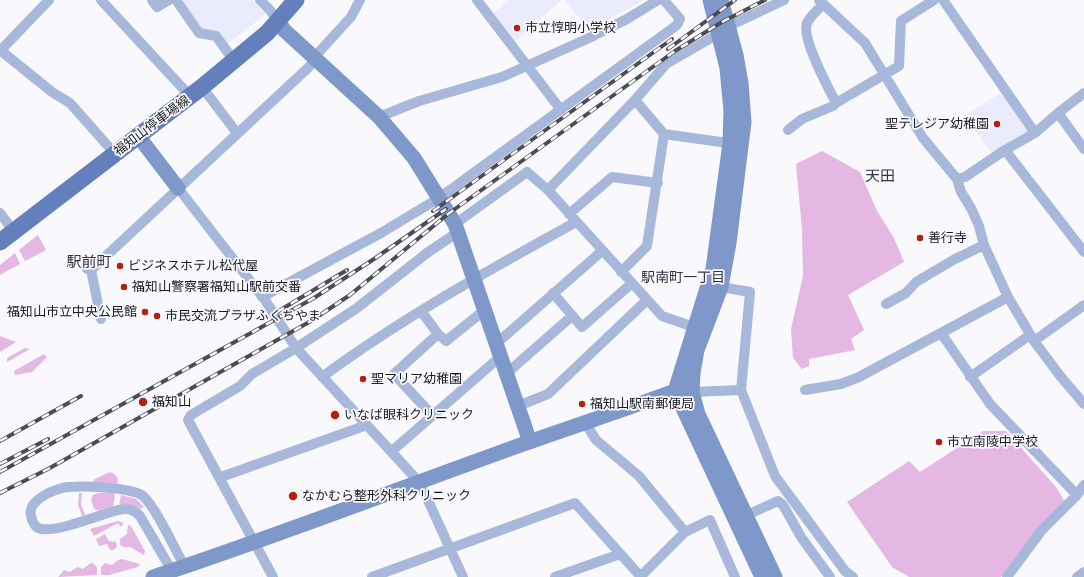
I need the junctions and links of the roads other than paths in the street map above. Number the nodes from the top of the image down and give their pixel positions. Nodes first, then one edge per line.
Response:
1 (49, 0) edge
2 (101, 0) edge
3 (152, 0) edge
4 (169, 0) edge
5 (176, 0) edge
6 (260, 0) edge
7 (296, 0) edge
8 (360, 0) edge
9 (477, 0) edge
10 (658, 0) edge
11 (664, 0) edge
12 (710, 0) edge
13 (721, 0) edge
14 (784, 0) edge
15 (934, 0) edge
16 (943, 0) edge
17 (821, 2) edge
18 (278, 21) junction
19 (723, 31) junction
20 (0, 51) edge
21 (315, 58) junction
22 (234, 61) junction
23 (528, 64) junction
24 (885, 75) junction
25 (196, 92) junction
26 (1084, 93) edge
27 (635, 100) junction
28 (836, 103) junction
29 (561, 110) junction
30 (1058, 113) junction
31 (379, 117) junction
32 (788, 130) dead end
33 (237, 133) junction
34 (1035, 133) junction
35 (664, 134) junction
36 (139, 137) junction
37 (736, 144) junction
38 (1084, 149) edge
39 (1005, 150) junction
40 (115, 154) junction
41 (957, 179) junction
42 (658, 183) junction
43 (178, 188) junction
44 (548, 190) junction
45 (439, 198) junction
46 (0, 213) edge
47 (573, 218) junction
48 (457, 228) junction
49 (14, 232) junction
50 (0, 242) edge
51 (984, 245) junction
52 (602, 251) junction
53 (1084, 252) edge
54 (621, 272) junction
55 (474, 278) junction
56 (632, 283) junction
57 (721, 287) junction
58 (553, 293) junction
59 (262, 297) junction
60 (1008, 297) junction
61 (647, 300) junction
62 (886, 304) dead end
63 (1084, 305) edge
64 (486, 309) junction
65 (421, 311) junction
66 (572, 316) junction
67 (101, 319) dead end
68 (694, 327) junction
69 (941, 333) junction
70 (438, 334) junction
71 (1032, 338) junction
72 (296, 348) junction
73 (499, 349) junction
74 (507, 373) junction
75 (322, 377) junction
76 (970, 377) junction
77 (741, 390) junction
78 (805, 390) dead end
79 (675, 391) junction
80 (692, 392) junction
81 (1084, 404) edge
82 (518, 406) junction
83 (433, 416) junction
84 (586, 424) junction
85 (368, 425) junction
86 (530, 442) junction
87 (392, 451) junction
88 (221, 477) junction
89 (420, 483) junction
90 (1084, 485) edge
91 (1077, 495) junction
92 (746, 515) junction
93 (685, 532) junction
94 (255, 543) junction
95 (450, 549) junction
96 (620, 554) junction
97 (1084, 572) edge
98 (181, 573) edge
99 (153, 577) edge
100 (273, 577) edge
101 (372, 577) edge
102 (463, 577) edge
103 (555, 577) edge
104 (640, 577) edge
105 (735, 577) edge
106 (762, 577) edge
107 (775, 577) edge
108 (830, 577) edge
109 (852, 577) edge
110 (1007, 577) edge
111 (1077, 577) edge

1 - 20 street
2 - 25 street
3 - 4 street
5 - 22 street
6 - 18 street
7 - 18 main road, 福知山停車場線
8 - 21 street
9 - 23 street
10 - 23 street
11 - 29 street
12 - 19 street
13 - 19 street
14 - 19 street
15 - 24 street
16 - 34 street
17 - 24 street
17 - 28 street
18 - 21 street
18 - 22 main road, 福知山停車場線
19 - 27 street
19 - 37 street
20 - 40 street
21 - 31 street
21 - 33 street
22 - 25 main road, 福知山停車場線
23 - 29 street
23 - 31 street
24 - 28 street
24 - 41 street
25 - 33 street
25 - 36 main road, 福知山停車場線
26 - 30 street
27 - 35 street
27 - 44 street
28 - 32 street
29 - 45 street
30 - 34 street
30 - 38 street
31 - 45 street
33 - 43 street
34 - 39 street
35 - 37 street
35 - 42 street
36 - 40 main road, 福知山停車場線
36 - 43 street
37 - 57 street
37 - 68 street
39 - 41 street
39 - 53 street
40 - 49 main road, 福知山停車場線
41 - 51 street
42 - 47 street
42 - 54 street
43 - 59 street
43 - 67 street
44 - 47 street
44 - 48 street
45 - 48 street
45 - 59 street
46 - 49 street
47 - 52 street
47 - 55 street
48 - 55 street
48 - 72 street
49 - 50 main road, 福知山停車場線
51 - 60 street
51 - 62 street
52 - 54 street
52 - 58 street
54 - 56 street
55 - 64 street
55 - 65 street
56 - 61 street
56 - 66 street
57 - 77 street
57 - 80 street
58 - 66 street
58 - 73 street
59 - 72 street
60 - 69 street
60 - 71 street
61 - 68 street
61 - 82 street
63 - 71 street
64 - 70 street
64 - 73 street
65 - 70 street
65 - 75 street
66 - 74 street
68 - 79 street
69 - 76 street
69 - 78 street
70 - 83 street
71 - 76 street
71 - 81 street
72 - 75 street
72 - 88 street
73 - 74 street
73 - 83 street
74 - 82 street
75 - 85 street
76 - 91 street
77 - 80 street
77 - 109 street
79 - 80 street
79 - 84 street
79 - 106 street
80 - 92 street
82 - 86 street
83 - 87 street
84 - 86 street
84 - 93 street
85 - 87 street
85 - 88 street
86 - 89 street
87 - 89 street
88 - 94 street
89 - 94 street
89 - 95 street
90 - 91 street
91 - 110 street
92 - 107 street
92 - 108 street
93 - 104 street
93 - 105 street
94 - 98 street
94 - 100 street
95 - 96 street
95 - 101 street
95 - 102 street
96 - 103 street
96 - 104 street
97 - 111 street
98 - 98 street
98 - 99 street

